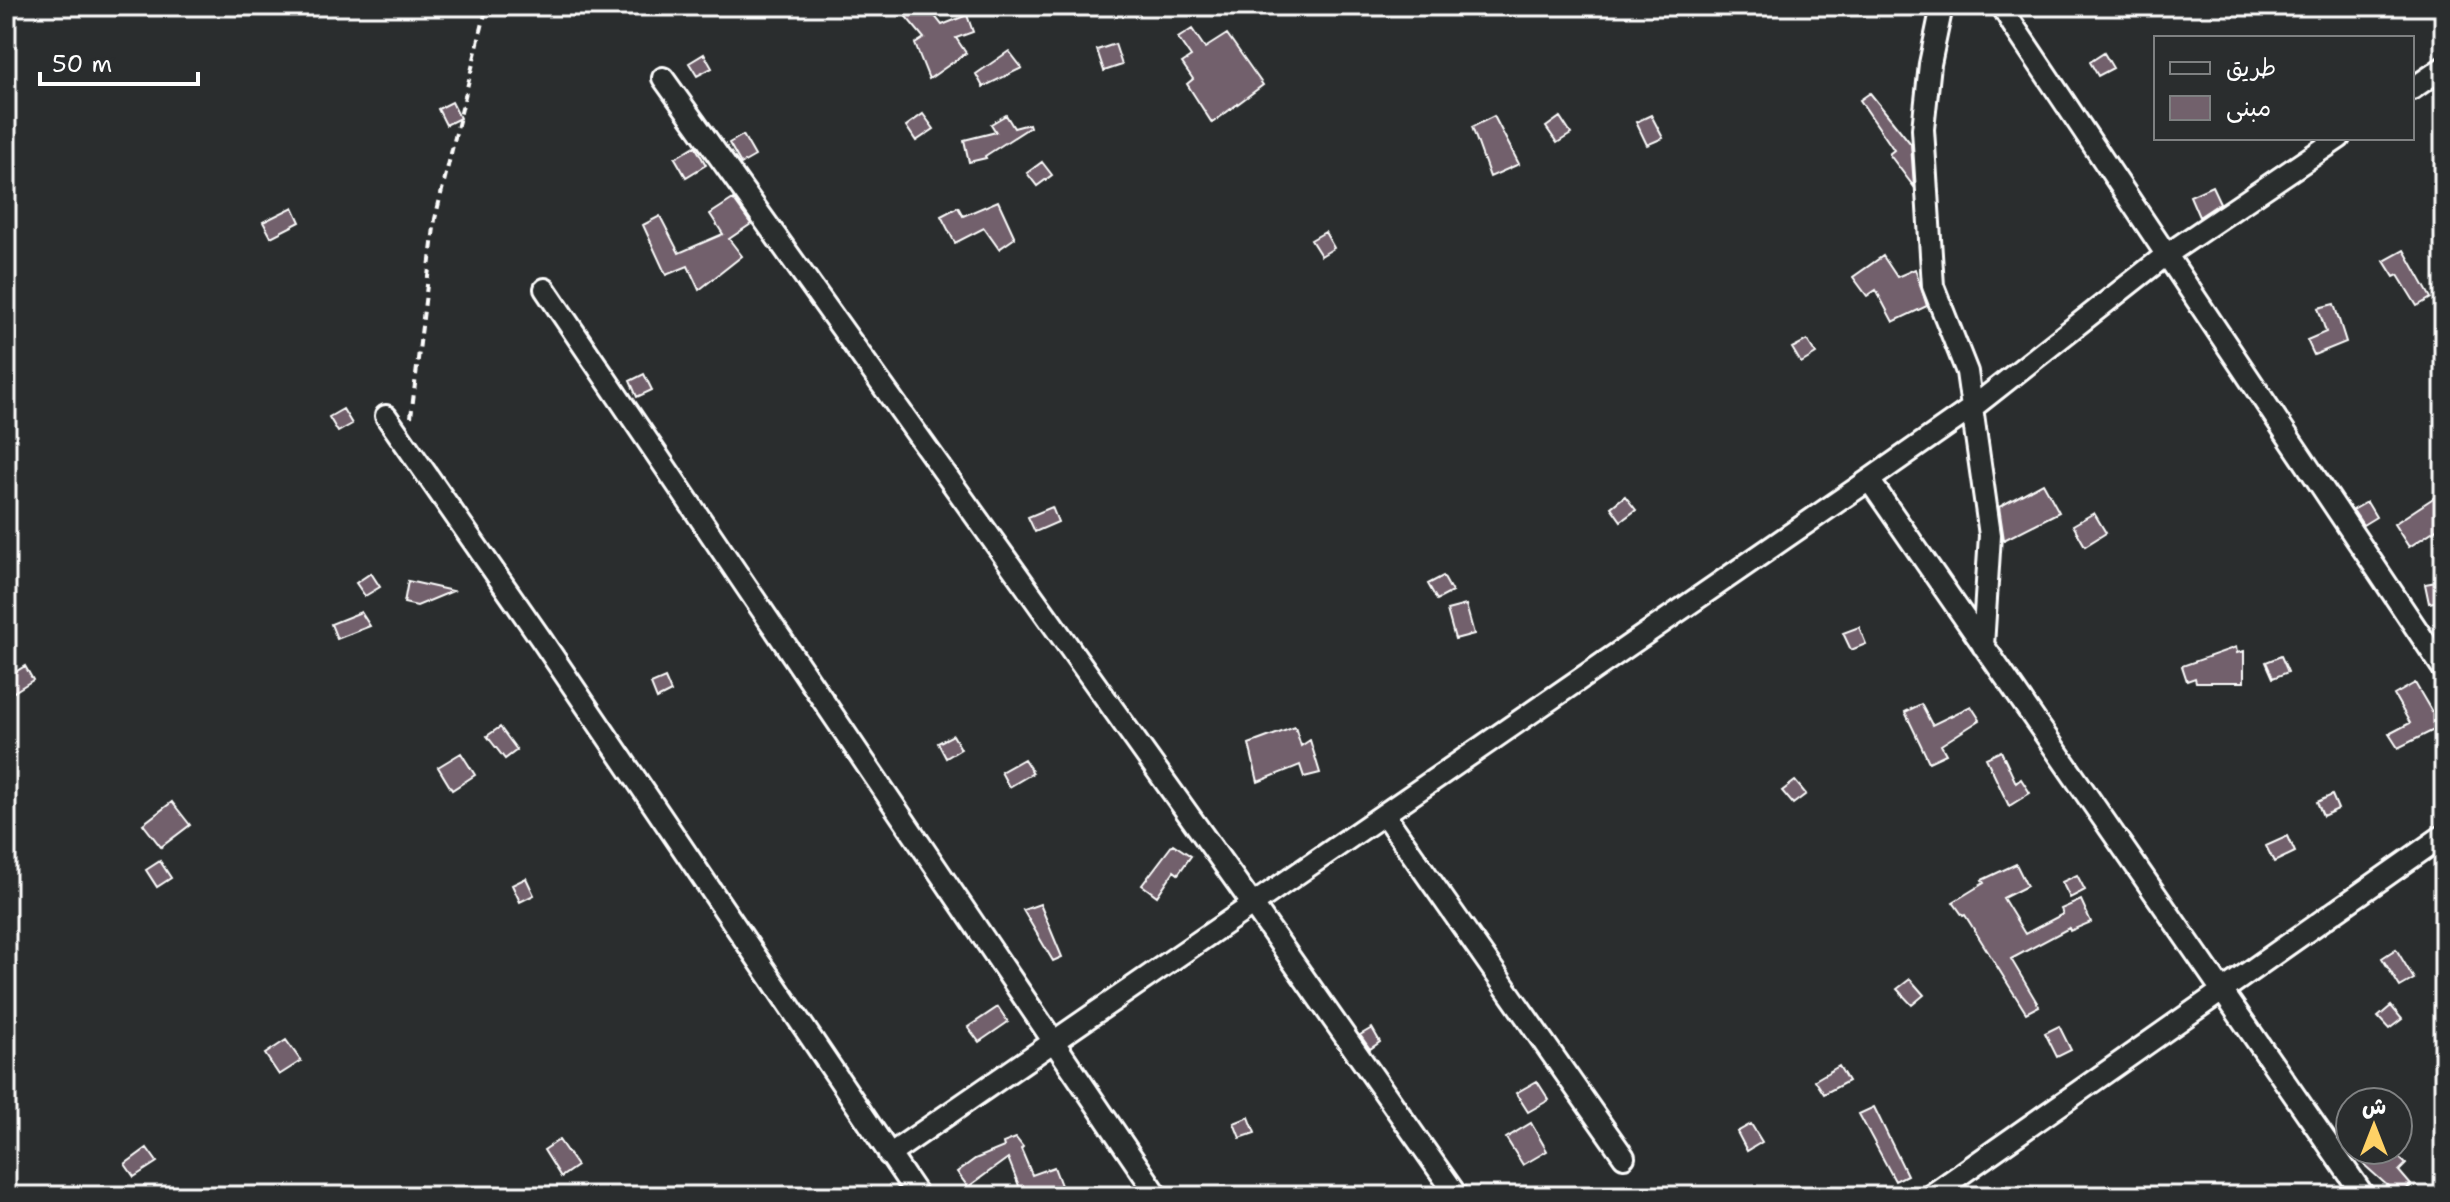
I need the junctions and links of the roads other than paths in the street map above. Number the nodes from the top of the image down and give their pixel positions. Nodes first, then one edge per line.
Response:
1 (1942, 6) edge
2 (2002, 6) edge
3 (2444, 67) edge
4 (663, 78) dead end
5 (2414, 88) edge
6 (2336, 140) edge
7 (2166, 255) junction
8 (545, 289) dead end
9 (1972, 408) junction
10 (386, 416) dead end
11 (1869, 480) junction
12 (1983, 646) junction
13 (2444, 670) edge
14 (1384, 814) junction
15 (2444, 835) edge
16 (1253, 905) junction
17 (2221, 992) junction
18 (1053, 1042) junction
19 (889, 1155) junction
20 (1624, 1157) dead end
21 (918, 1196) edge
22 (1158, 1196) edge
23 (1457, 1196) edge
24 (1930, 1196) edge
25 (2364, 1196) edge

1 - 9 street
2 - 7 street
3 - 5 street
4 - 16 street
6 - 7 street
7 - 9 street
7 - 13 street
8 - 18 street
9 - 11 street
9 - 12 street
10 - 19 street
11 - 12 street
11 - 14 street
12 - 17 street
14 - 16 street
14 - 20 street
15 - 17 street
16 - 18 street
16 - 23 street
17 - 24 street
17 - 25 street
18 - 19 street
18 - 22 street
19 - 21 street

